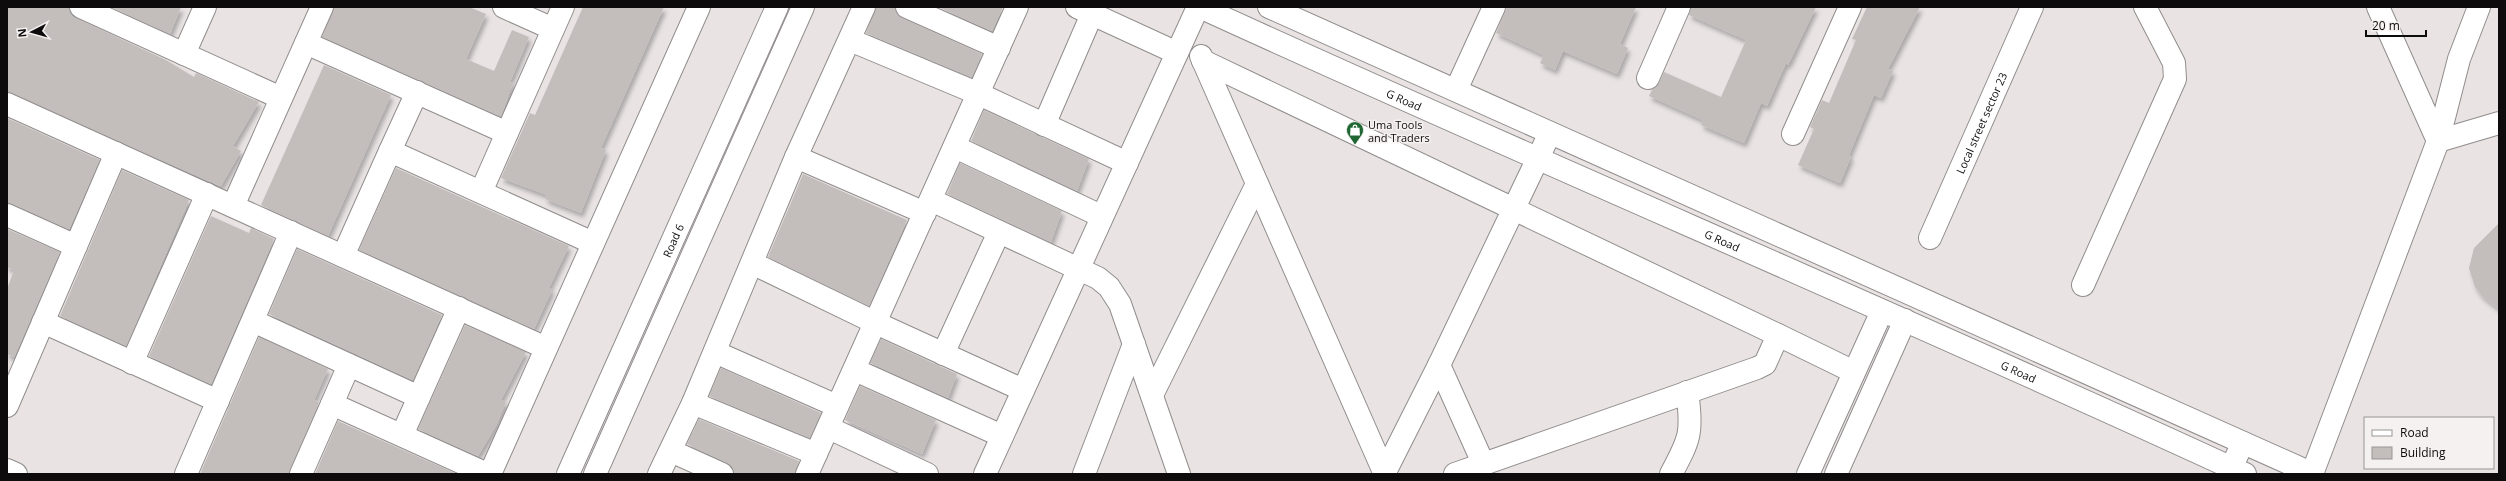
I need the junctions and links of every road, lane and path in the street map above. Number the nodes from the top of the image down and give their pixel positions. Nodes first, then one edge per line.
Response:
1 (81, 7) edge
2 (205, 7) edge
3 (322, 7) edge
4 (504, 7) edge
5 (563, 7) edge
6 (699, 7) edge
7 (777, 7) edge
8 (803, 7) edge
9 (864, 7) edge
10 (907, 7) edge
11 (1017, 7) edge
12 (1199, 7) edge
13 (1269, 7) edge
14 (1494, 7) edge
15 (1679, 7) edge
16 (1850, 7) edge
17 (2032, 7) edge
18 (2145, 7) edge
19 (2378, 7) edge
20 (2479, 7) edge
21 (1084, 10) edge
22 (1188, 28) junction
23 (553, 29) junction
24 (850, 40) junction
25 (306, 42) junction
26 (999, 48) junction
27 (1177, 53) junction
28 (184, 54) junction
29 (1203, 61) junction
30 (1648, 78) dead end
31 (1456, 90) junction
32 (417, 92) junction
33 (979, 94) junction
34 (281, 98) junction
35 (7, 104) edge
36 (2499, 123) edge
37 (1044, 125) junction
38 (1550, 132) junction
39 (507, 133) junction
40 (1793, 134) dead end
41 (2438, 141) junction
42 (955, 147) junction
43 (390, 151) junction
44 (116, 153) junction
45 (796, 157) junction
46 (1537, 160) junction
47 (1126, 163) junction
48 (1257, 184) junction
49 (481, 192) junction
50 (207, 194) junction
51 (233, 206) junction
52 (928, 207) junction
53 (1513, 210) junction
54 (7, 215) edge
55 (1101, 216) junction
56 (291, 232) junction
57 (999, 232) junction
58 (1930, 238) dead end
59 (594, 243) junction
60 (76, 246) junction
61 (343, 256) junction
62 (752, 262) junction
63 (1078, 270) junction
64 (2083, 285) dead end
65 (459, 308) junction
66 (1882, 311) junction
67 (1904, 320) junction
68 (252, 321) junction
69 (43, 322) junction
70 (876, 323) junction
71 (1778, 335) junction
72 (1134, 344) junction
73 (546, 348) junction
74 (715, 352) junction
75 (943, 354) junction
76 (132, 363) junction
77 (15, 364) edge
78 (349, 365) junction
79 (1438, 365) junction
80 (855, 370) junction
81 (1854, 372) junction
82 (1023, 390) junction
83 (1687, 392) junction
84 (1152, 395) junction
85 (419, 397) junction
86 (218, 401) junction
87 (694, 403) junction
88 (332, 404) junction
89 (7, 406) edge
90 (837, 406) junction
91 (829, 428) junction
92 (402, 435) junction
93 (1002, 436) junction
94 (2243, 442) junction
95 (671, 450) junction
96 (816, 454) junction
97 (1483, 463) junction
98 (7, 470) edge
99 (2235, 472) edge
100 (1384, 473) edge
101 (16, 474) edge
102 (186, 474) edge
103 (301, 474) edge
104 (487, 474) edge
105 (490, 474) edge
106 (568, 474) edge
107 (595, 474) edge
108 (659, 474) edge
109 (722, 474) edge
110 (807, 474) edge
111 (927, 474) edge
112 (985, 474) edge
113 (1084, 474) edge
114 (1179, 474) edge
115 (1456, 474) edge
116 (1671, 474) edge
117 (1808, 474) edge
118 (1836, 474) edge
119 (2313, 474) edge

1 - 28 street
2 - 28 street
3 - 25 street
4 - 23 street
5 - 23 street
6 - 59 street
7 - 106 street, Road 6
8 - 107 street
9 - 24 street
10 - 26 street
11 - 26 street
12 - 22 street
12 - 46 street, G Road
13 - 31 street
14 - 31 street
15 - 30 street
16 - 40 street
17 - 58 street, Local street sector 23
18 - 64 street
19 - 41 street
20 - 41 street
21 - 27 street
21 - 37 street
22 - 27 street
22 - 29 street
23 - 39 street
24 - 33 street
24 - 45 street
25 - 32 street
25 - 34 street
26 - 33 street
27 - 47 street
28 - 34 street
29 - 48 street
29 - 53 street
31 - 38 street
32 - 39 street
32 - 43 street
33 - 37 street
33 - 42 street
34 - 51 street
35 - 44 street
36 - 41 street
37 - 47 street
38 - 46 street
38 - 94 street
39 - 49 street
41 - 119 street
42 - 52 street
42 - 55 street
43 - 49 street
43 - 61 street
44 - 50 street
44 - 60 street
45 - 52 street
45 - 62 street
46 - 53 street
46 - 66 street, G Road
47 - 55 street
48 - 84 street
48 - 100 street
49 - 59 street
50 - 51 street
50 - 76 street
51 - 56 street
52 - 57 street
52 - 70 street
53 - 71 street
53 - 79 street
54 - 60 street
55 - 63 street
56 - 61 street
56 - 68 street
57 - 63 street
57 - 75 street
59 - 73 street
60 - 69 street
61 - 65 street
62 - 70 street
62 - 74 street
63 - 72 street
63 - 82 street
65 - 73 street
65 - 85 street
66 - 67 street, G Road
66 - 81 street
67 - 99 street, G Road
67 - 118 street
68 - 78 street
68 - 86 street
69 - 76 street
69 - 77 street
70 - 75 street
70 - 80 street
71 - 81 street
71 - 83 street
72 - 84 street
72 - 113 street
73 - 105 street
74 - 87 street
74 - 90 street
75 - 82 street
76 - 86 street
77 - 89 street
78 - 85 street
78 - 88 street
79 - 97 street
79 - 100 street
80 - 90 street
80 - 93 street
81 - 117 street
82 - 93 street
83 - 97 street
83 - 116 street
84 - 114 street
85 - 92 street
86 - 102 street
87 - 95 street
87 - 96 street
88 - 92 street
88 - 103 street
90 - 91 street
91 - 96 street
91 - 111 street
92 - 104 street
93 - 112 street
94 - 99 street
94 - 119 street
95 - 108 street
95 - 109 street
96 - 110 street
97 - 115 street
98 - 101 street

